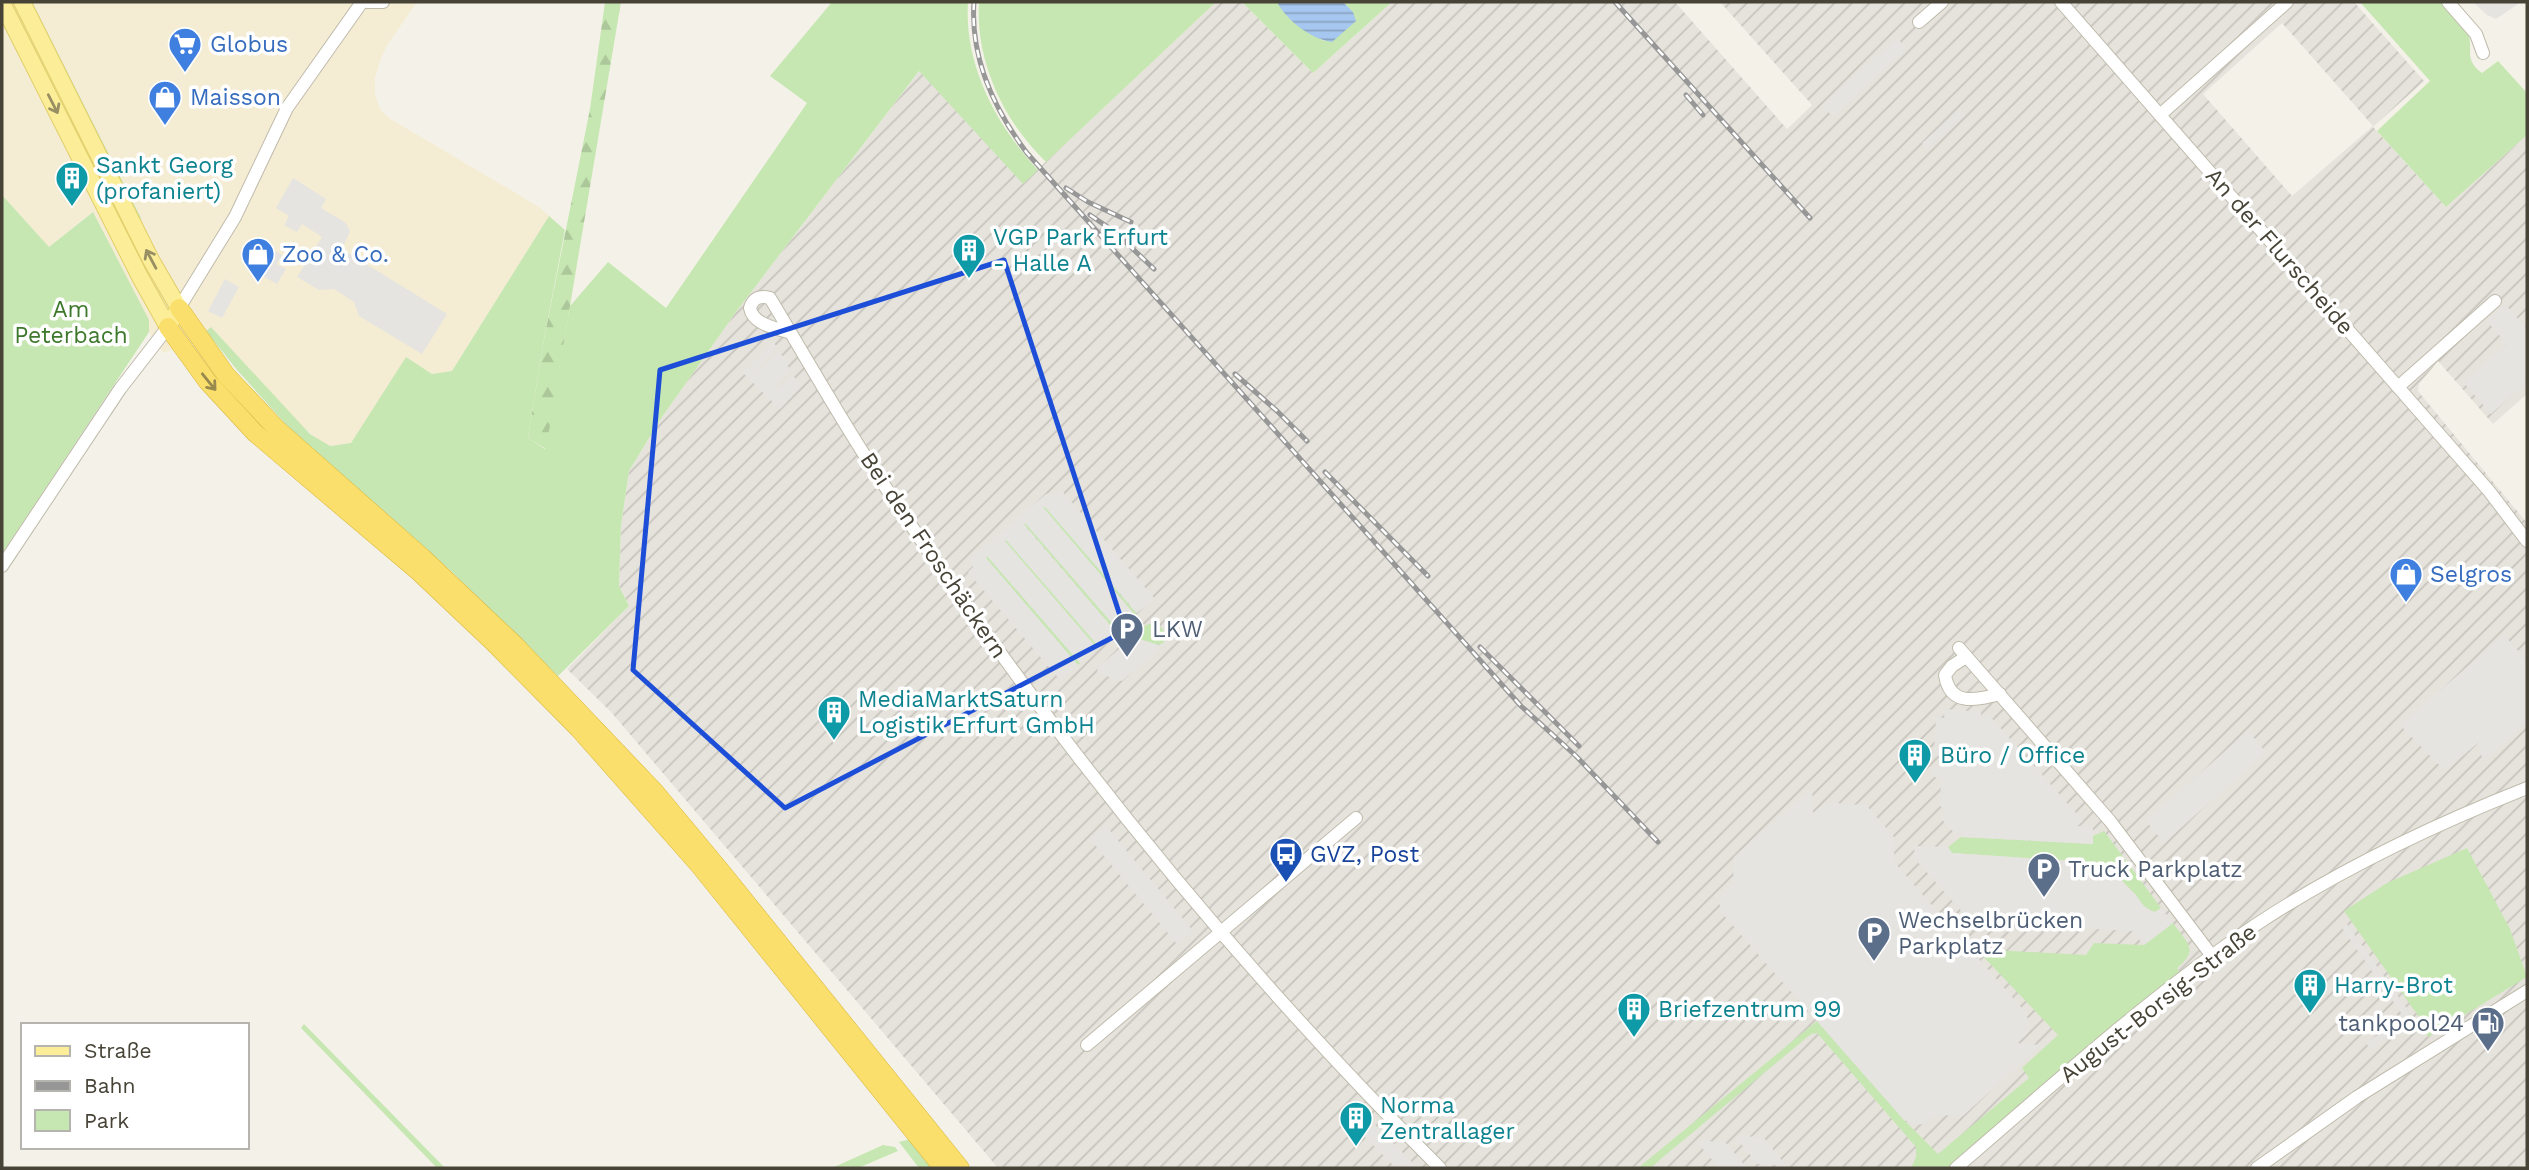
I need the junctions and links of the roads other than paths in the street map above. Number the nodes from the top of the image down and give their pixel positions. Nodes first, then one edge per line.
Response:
1 (22, 2) edge
2 (365, 2) edge
3 (383, 2) edge
4 (1942, 2) edge
5 (2061, 2) edge
6 (2287, 2) edge
7 (2448, 2) edge
8 (2, 3) edge
9 (1920, 22) dead end
10 (2483, 53) dead end
11 (2161, 114) junction
12 (2495, 301) dead end
13 (179, 308) junction
14 (168, 327) junction
15 (791, 333) dead end
16 (2398, 387) junction
17 (2527, 541) edge
18 (2, 566) edge
19 (2000, 694) junction
20 (2527, 788) edge
21 (1356, 818) dead end
22 (1220, 931) junction
23 (2212, 956) junction
24 (2527, 991) edge
25 (1087, 1045) dead end
26 (943, 1168) edge
27 (960, 1168) edge
28 (1440, 1168) edge
29 (1956, 1168) edge
30 (2257, 1168) edge

13 -> 1 main road
2 - 3 street
2 - 13 street
4 - 9 street
5 - 11 street, An der Flurscheide
6 - 11 street
7 - 10 street
8 -> 14 main road
11 - 16 street, An der Flurscheide
12 - 16 street
13 - 14 main road
13 - 27 highway
14 - 18 street
14 -> 26 highway
15 - 22 street, Bei den Froschäckern
16 - 17 street, An der Flurscheide
19 - 19 street
19 - 23 street
20 - 23 street, August-Borsig-Straße
21 - 22 street
22 - 25 street
22 - 28 street, Bei den Froschäckern
23 - 29 street, August-Borsig-Straße
24 - 30 street

